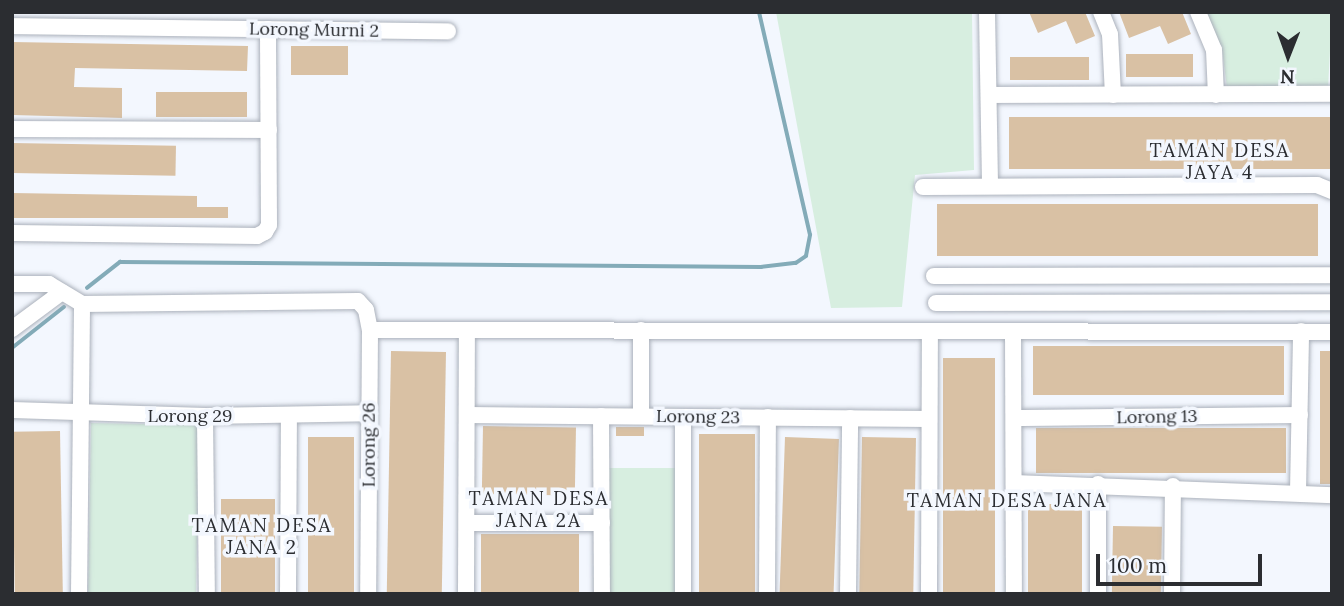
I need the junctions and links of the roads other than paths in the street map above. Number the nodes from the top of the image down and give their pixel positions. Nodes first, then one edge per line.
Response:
1 (254, 12) edge
2 (988, 12) edge
3 (1101, 12) edge
4 (1198, 12) edge
5 (12, 26) edge
6 (261, 29) junction
7 (448, 32) dead end
8 (1332, 94) edge
9 (989, 95) junction
10 (1112, 95) junction
11 (1216, 95) junction
12 (12, 129) edge
13 (269, 130) junction
14 (990, 186) junction
15 (923, 187) dead end
16 (1332, 191) edge
17 (12, 233) edge
18 (1332, 275) edge
19 (934, 276) dead end
20 (12, 284) edge
21 (62, 292) junction
22 (1332, 302) edge
23 (936, 303) dead end
24 (82, 304) junction
25 (12, 329) edge
26 (1331, 329) edge
27 (370, 330) junction
28 (467, 330) junction
29 (641, 330) junction
30 (930, 331) junction
31 (1013, 331) junction
32 (1301, 331) junction
33 (12, 410) edge
34 (81, 412) junction
35 (369, 413) junction
36 (467, 415) junction
37 (1300, 415) junction
38 (205, 416) junction
39 (289, 416) junction
40 (601, 416) junction
41 (641, 416) junction
42 (683, 417) junction
43 (768, 417) junction
44 (849, 418) junction
45 (1015, 418) junction
46 (929, 419) junction
47 (1015, 483) junction
48 (1098, 484) junction
49 (1172, 486) junction
50 (1298, 492) junction
51 (1332, 495) edge
52 (467, 523) junction
53 (602, 523) junction
54 (79, 594) edge
55 (206, 594) edge
56 (288, 594) edge
57 (368, 594) edge
58 (466, 594) edge
59 (601, 594) edge
60 (683, 594) edge
61 (767, 594) edge
62 (848, 594) edge
63 (929, 594) edge
64 (1014, 594) edge
65 (1098, 594) edge
66 (1172, 594) edge

1 - 6 street
2 - 9 street
3 - 10 street
4 - 11 street
5 - 6 street, Lorong Murni 2
6 - 7 street, Lorong Murni 2
6 - 13 street
8 - 11 street
9 - 10 street
9 - 14 street
10 - 11 street
12 - 13 street
13 - 17 street
14 - 15 street
14 - 16 street
18 - 19 street
20 - 21 street
21 - 24 street
21 - 25 street
22 - 23 street
24 - 27 street, Lorong 26
24 - 34 street
26 - 32 street
27 - 28 street
27 - 35 street, Lorong 26
28 - 29 street
28 - 36 street
29 - 30 street
29 - 41 street
30 - 31 street
30 - 46 street
31 - 32 street
31 - 45 street
32 - 37 street
33 - 34 street, Lorong 29
34 - 38 street, Lorong 29
34 - 54 street
35 - 39 street, Lorong 29
35 - 57 street, Lorong 26
36 - 40 street, Lorong 23
36 - 52 street
37 - 45 street, Lorong 13
37 - 50 street
38 - 39 street, Lorong 29
38 - 55 street
39 - 56 street
40 - 41 street, Lorong 23
40 - 53 street
41 - 42 street, Lorong 23
42 - 43 street, Lorong 23
42 - 60 street
43 - 44 street, Lorong 23
43 - 61 street
44 - 46 street, Lorong 23
44 - 62 street
45 - 47 street
46 - 63 street
47 - 48 street
47 - 64 street
48 - 49 street
48 - 65 street
49 - 50 street
49 - 66 street
50 - 51 street
52 - 53 street
52 - 58 street
53 - 59 street

